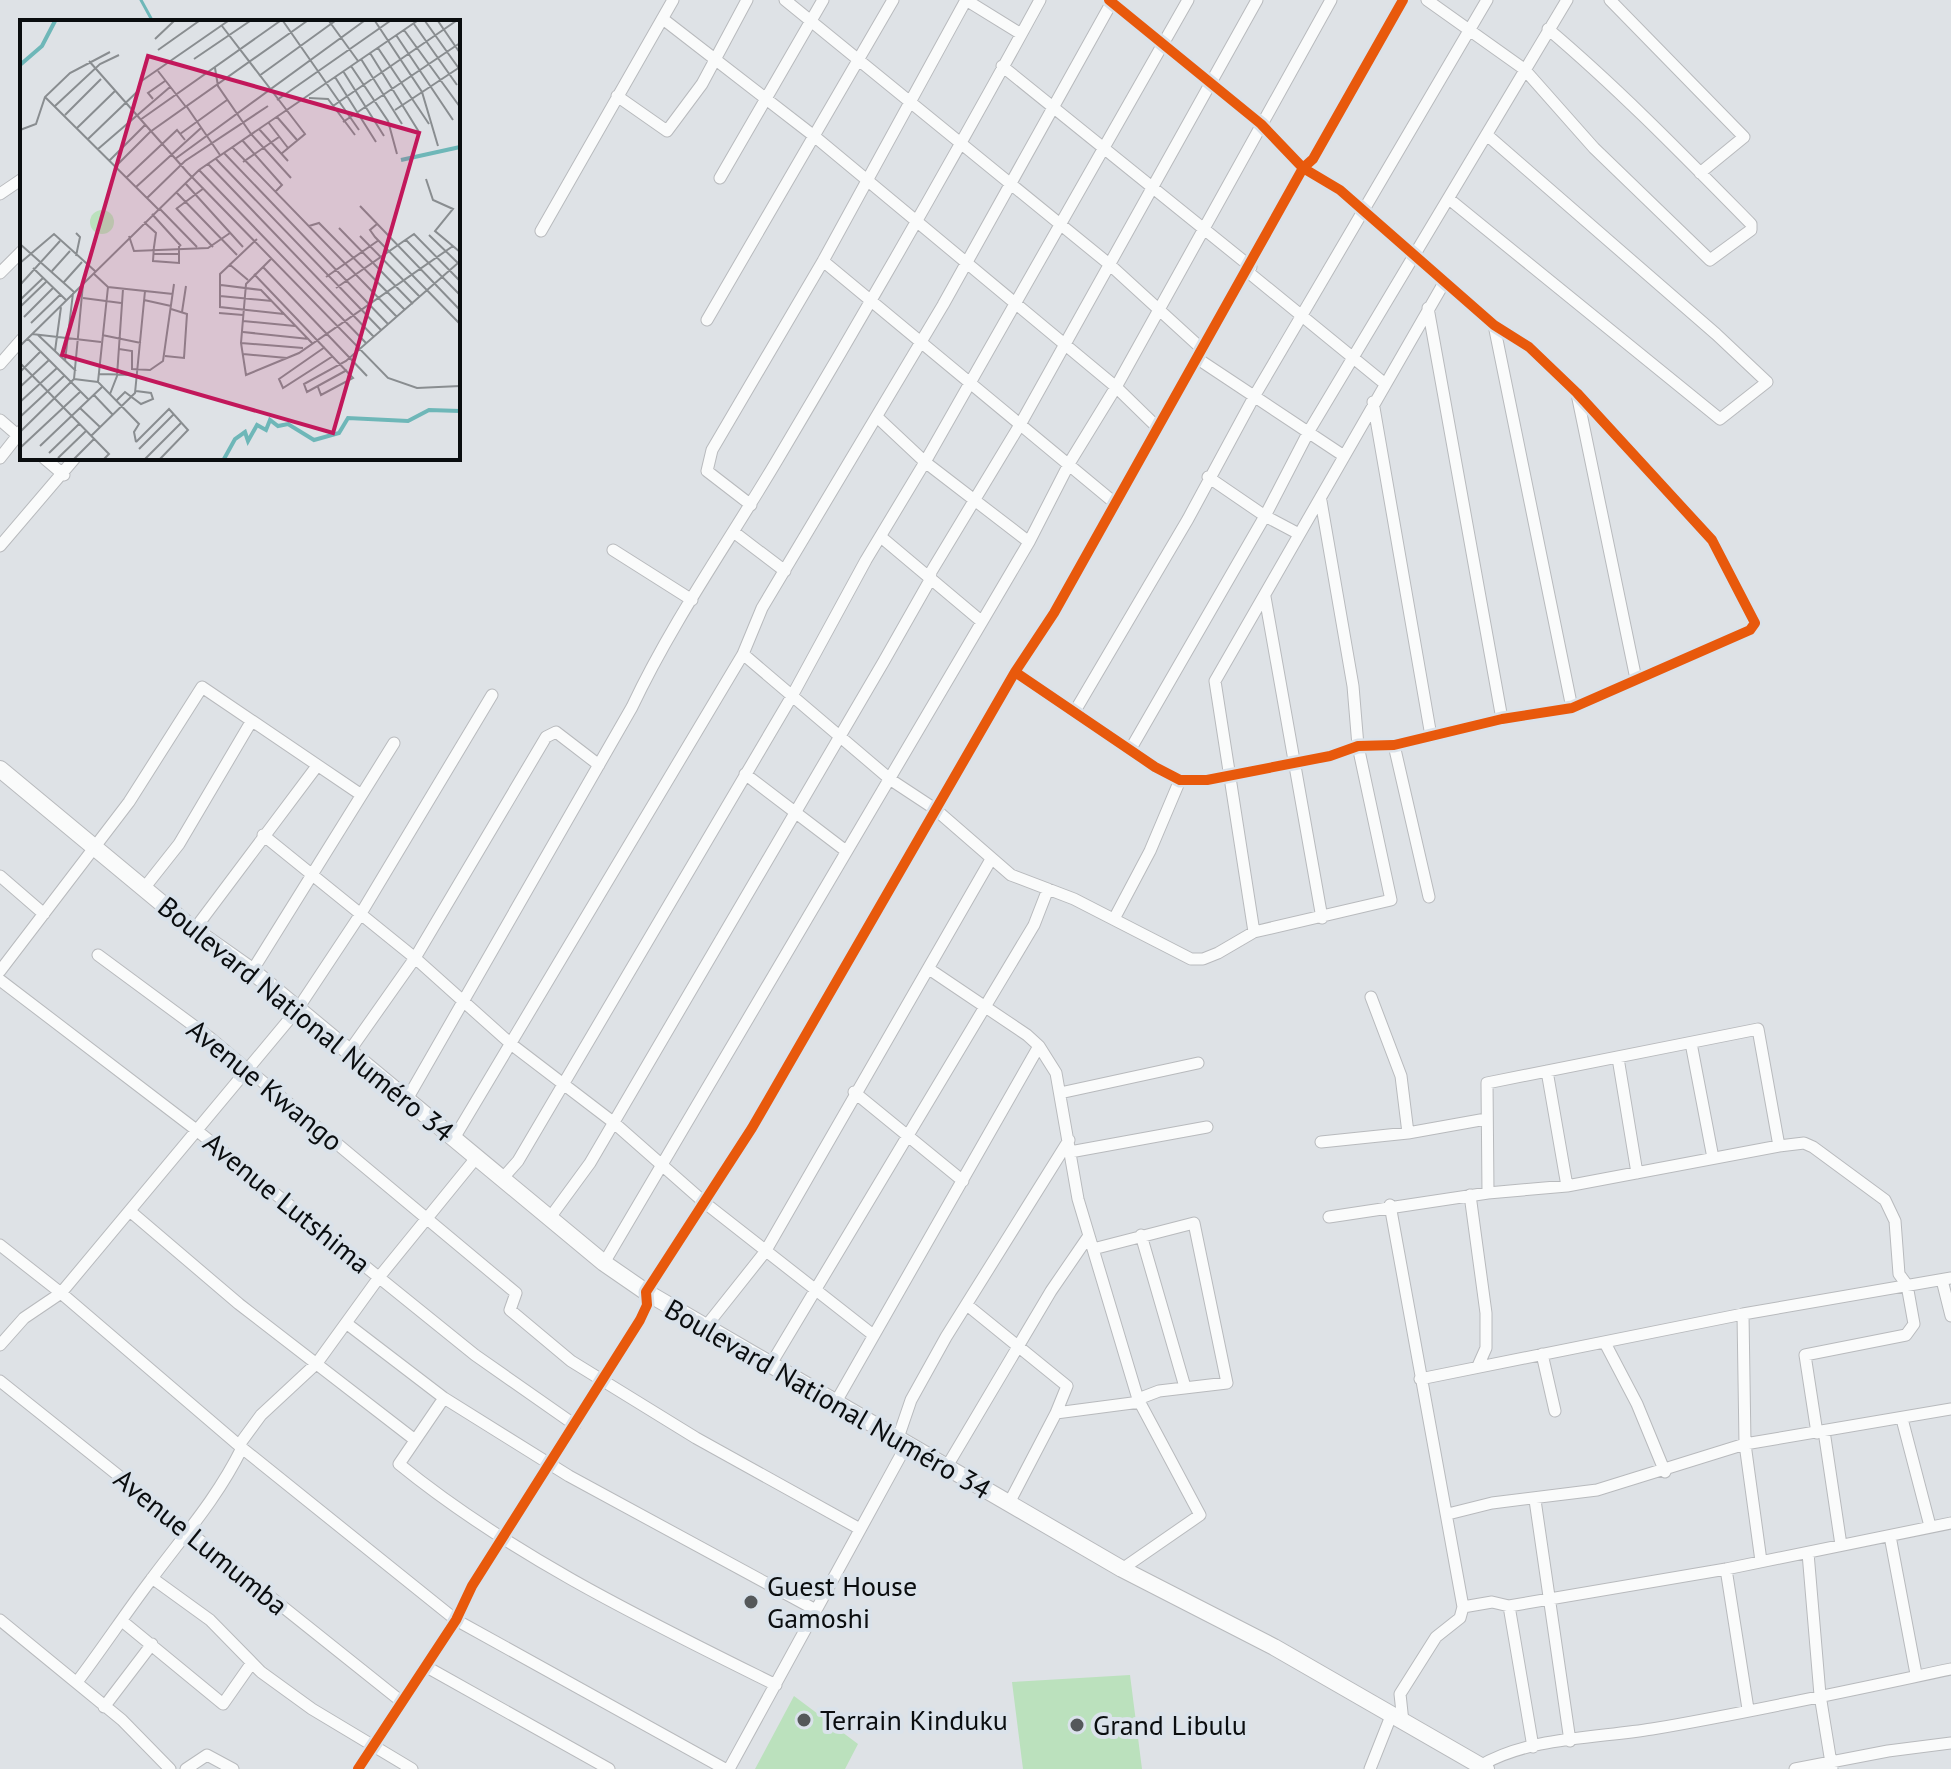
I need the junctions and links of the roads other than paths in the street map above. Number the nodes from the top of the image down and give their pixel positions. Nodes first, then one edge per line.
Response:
1 (673, 0) edge
2 (747, 0) edge
3 (785, 0) edge
4 (823, 0) edge
5 (893, 0) edge
6 (1040, 0) edge
7 (1188, 0) edge
8 (1257, 0) edge
9 (1331, 0) edge
10 (1403, 0) edge
11 (1427, 0) edge
12 (1487, 0) edge
13 (1567, 0) edge
14 (1610, 0) edge
15 (1111, 1) edge
16 (663, 19) junction
17 (812, 20) junction
18 (1469, 29) junction
19 (1548, 29) junction
20 (1021, 34) junction
21 (1162, 46) junction
22 (859, 58) junction
23 (716, 60) junction
24 (1002, 66) junction
25 (1524, 69) junction
26 (1209, 84) junction
27 (617, 96) junction
28 (765, 98) junction
29 (910, 102) junction
30 (1053, 108) junction
31 (1261, 124) junction
32 (1487, 135) junction
33 (814, 136) junction
34 (961, 141) junction
35 (1103, 148) junction
36 (1303, 168) junction
37 (1700, 173) junction
38 (720, 178) dead end
39 (20, 180) edge
40 (865, 181) junction
41 (1010, 185) junction
42 (1152, 191) junction
43 (0, 194) edge
44 (1449, 199) junction
45 (1361, 212) junction
46 (916, 221) junction
47 (1060, 224) junction
48 (1204, 230) junction
49 (541, 231) dead end
50 (20, 253) edge
51 (1415, 258) junction
52 (823, 261) junction
53 (967, 264) junction
54 (1109, 264) junction
55 (1249, 269) junction
56 (0, 273) edge
57 (1445, 281) junction
58 (870, 302) junction
59 (1016, 304) junction
60 (1428, 308) junction
61 (1158, 310) junction
62 (1301, 317) junction
63 (707, 320) dead end
64 (1494, 325) junction
65 (20, 341) edge
66 (920, 344) junction
67 (1065, 345) junction
68 (1200, 354) junction
69 (1352, 358) junction
70 (0, 364) edge
71 (972, 381) junction
72 (1384, 383) junction
73 (1116, 387) junction
74 (1577, 393) junction
75 (1255, 395) junction
76 (1373, 402) junction
77 (877, 417) junction
78 (0, 420) edge
79 (1021, 423) junction
80 (1158, 428) junction
81 (1309, 431) junction
82 (20, 435) edge
83 (1344, 456) junction
84 (0, 458) edge
85 (46, 460) edge
86 (74, 460) edge
87 (925, 462) junction
88 (1070, 462) junction
89 (64, 475) junction
90 (1208, 477) junction
91 (976, 500) junction
92 (1321, 501) junction
93 (1116, 504) junction
94 (751, 505) junction
95 (1265, 516) junction
96 (735, 533) junction
97 (1299, 534) junction
98 (881, 537) junction
99 (1029, 542) junction
100 (0, 546) edge
101 (613, 550) dead end
102 (785, 571) junction
103 (930, 580) junction
104 (1265, 597) junction
105 (692, 600) junction
106 (981, 621) junction
107 (743, 654) junction
108 (1015, 672) junction
109 (1636, 679) junction
110 (492, 695) dead end
111 (792, 696) junction
112 (1572, 708) junction
113 (1075, 711) junction
114 (1502, 719) junction
115 (251, 722) junction
116 (839, 736) junction
117 (1431, 736) junction
118 (394, 743) dead end
119 (1394, 745) junction
120 (1358, 746) junction
121 (1130, 750) junction
122 (1294, 761) junction
123 (599, 765) junction
124 (317, 766) junction
125 (0, 769) edge
126 (745, 774) junction
127 (1228, 776) junction
128 (891, 780) junction
129 (1180, 780) junction
130 (360, 794) junction
131 (935, 809) junction
132 (795, 810) junction
133 (263, 835) junction
134 (96, 845) junction
135 (846, 851) junction
136 (990, 861) junction
137 (0, 876) edge
138 (311, 876) junction
139 (145, 887) junction
140 (1048, 889) junction
141 (1429, 897) dead end
142 (44, 914) junction
143 (360, 915) junction
144 (1322, 918) junction
145 (1114, 919) junction
146 (194, 930) junction
147 (1254, 932) junction
148 (98, 955) dead end
149 (415, 958) junction
150 (929, 969) junction
151 (0, 971) edge
152 (252, 971) junction
153 (0, 980) edge
154 (1371, 997) dead end
155 (461, 1001) junction
156 (985, 1008) junction
157 (297, 1010) junction
158 (1691, 1043) junction
159 (511, 1044) junction
160 (1039, 1046) junction
161 (348, 1053) junction
162 (1618, 1058) junction
163 (1198, 1063) dead end
164 (247, 1068) junction
165 (1547, 1071) junction
166 (564, 1084) junction
167 (854, 1092) junction
168 (1060, 1093) junction
169 (406, 1101) junction
170 (1486, 1119) junction
171 (613, 1122) junction
172 (1207, 1127) dead end
173 (195, 1129) junction
174 (1408, 1133) junction
175 (908, 1138) junction
176 (453, 1140) junction
177 (1321, 1142) dead end
178 (1069, 1146) junction
179 (1779, 1146) junction
180 (476, 1158) junction
181 (1713, 1158) junction
182 (662, 1165) junction
183 (1637, 1173) junction
184 (502, 1179) junction
185 (963, 1181) junction
186 (1567, 1186) junction
187 (1488, 1193) junction
188 (1470, 1195) junction
189 (705, 1203) junction
190 (1390, 1205) junction
191 (131, 1212) junction
192 (1329, 1217) dead end
193 (549, 1219) junction
194 (428, 1220) junction
195 (1141, 1235) junction
196 (1088, 1237) junction
197 (0, 1245) edge
198 (1093, 1249) junction
199 (765, 1252) junction
200 (604, 1263) junction
201 (380, 1276) junction
202 (1947, 1279) edge
203 (1907, 1285) junction
204 (646, 1292) junction
205 (816, 1292) junction
206 (61, 1293) junction
207 (967, 1305) junction
208 (1743, 1314) junction
209 (1951, 1316) edge
210 (346, 1323) junction
211 (707, 1325) junction
212 (872, 1334) junction
213 (1605, 1343) junction
214 (0, 1345) edge
215 (1019, 1348) junction
216 (1542, 1354) junction
217 (317, 1363) junction
218 (771, 1364) junction
219 (1478, 1366) junction
220 (1420, 1379) junction
221 (603, 1380) junction
222 (0, 1381) edge
223 (1185, 1387) junction
224 (444, 1398) junction
225 (837, 1400) junction
226 (1139, 1401) junction
227 (1951, 1409) edge
228 (1555, 1411) dead end
229 (1056, 1413) junction
230 (1902, 1419) junction
231 (575, 1425) junction
232 (1820, 1432) junction
233 (415, 1440) junction
234 (902, 1441) junction
235 (1745, 1444) junction
236 (241, 1447) junction
237 (552, 1463) junction
238 (946, 1468) junction
239 (1665, 1472) junction
240 (1535, 1500) junction
241 (1009, 1503) junction
242 (1448, 1514) junction
243 (1951, 1523) edge
244 (1930, 1526) junction
245 (860, 1529) junction
246 (190, 1532) junction
247 (1890, 1536) junction
248 (505, 1537) junction
249 (1841, 1545) junction
250 (1808, 1553) junction
251 (1761, 1561) junction
252 (1122, 1569) junction
253 (1726, 1569) junction
254 (152, 1578) junction
255 (1551, 1599) junction
256 (1509, 1606) junction
257 (1463, 1607) junction
258 (814, 1609) junction
259 (0, 1620) edge
260 (456, 1620) junction
261 (122, 1621) junction
262 (152, 1644) junction
263 (251, 1664) junction
264 (425, 1666) junction
265 (1951, 1669) edge
266 (1916, 1674) junction
267 (77, 1682) junction
268 (776, 1685) junction
269 (1820, 1695) junction
270 (402, 1702) junction
271 (104, 1707) junction
272 (1748, 1709) junction
273 (1397, 1719) junction
274 (1570, 1741) junction
275 (374, 1743) junction
276 (1951, 1743) edge
277 (1533, 1747) junction
278 (1832, 1766) edge
279 (1483, 1767) edge
280 (170, 1769) edge
281 (186, 1769) edge
282 (233, 1769) edge
283 (358, 1769) edge
284 (412, 1769) edge
285 (609, 1769) edge
286 (727, 1769) edge
287 (1370, 1769) edge
288 (1795, 1769) edge

1 - 16 street
2 - 23 street
3 - 17 street
4 - 17 street
5 - 22 street
6 - 20 street
7 - 21 street
8 - 26 street
9 - 31 street
10 - 36 street
11 - 18 street
12 - 18 street
13 - 19 street
14 - 37 street
15 - 21 street
15 - 30 street
16 - 23 street
16 - 27 street
17 - 22 street
17 - 28 street
18 - 25 street
18 - 45 street
19 - 25 street
19 - 37 street
20 - 24 street
20 - 29 street
21 - 26 street
21 - 35 street
22 - 29 street
22 - 33 street
23 - 27 street
23 - 28 street
24 - 30 street
24 - 34 street
25 - 32 street
25 - 37 street
26 - 31 street
26 - 42 street
27 - 49 street
28 - 33 street
28 - 38 street
29 - 34 street
29 - 40 street
30 - 35 street
30 - 41 street
31 - 36 street
31 - 48 street
32 - 44 street
32 - 44 street
33 - 40 street
33 - 63 street
34 - 41 street
34 - 46 street
35 - 42 street
35 - 47 street
36 - 45 street
36 - 55 street
39 - 43 street
40 - 46 street
40 - 52 street
41 - 47 street
41 - 53 street
42 - 48 street
42 - 54 street
44 - 51 street
45 - 51 street
45 - 62 street
46 - 53 street
46 - 58 street
47 - 54 street
47 - 59 street
48 - 55 street
48 - 61 street
50 - 56 street
51 - 57 street
51 - 69 street
52 - 58 street
52 - 94 street
53 - 59 street
53 - 66 street
54 - 61 street
54 - 67 street
55 - 62 street
55 - 68 street
57 - 60 street
57 - 64 street
58 - 66 street
58 - 94 street
59 - 67 street
59 - 71 street
60 - 72 street
60 - 114 street
61 - 68 street
61 - 73 street
62 - 69 street
62 - 75 street
64 - 74 street
64 - 112 street
65 - 70 street
66 - 71 street
66 - 77 street
67 - 73 street
67 - 79 street
68 - 75 street
68 - 80 street
69 - 72 street
69 - 81 street
71 - 79 street
71 - 87 street
72 - 76 street
73 - 80 street
73 - 88 street
74 - 109 street
74 - 109 street
75 - 81 street
75 - 90 street
76 - 83 street
76 - 117 street
77 - 87 street
77 - 102 street
78 - 82 street
79 - 88 street
79 - 91 street
80 - 93 street
81 - 83 street
81 - 95 street
82 - 84 street
83 - 92 street
85 - 89 street
86 - 89 street
87 - 91 street
87 - 98 street
88 - 93 street
88 - 99 street
89 - 100 street
90 - 95 street
90 - 113 street
91 - 99 street
91 - 103 street
92 - 97 street
92 - 120 street
93 - 108 street
94 - 96 street
95 - 97 street
95 - 121 street
96 - 102 street
96 - 105 street
97 - 104 street
98 - 103 street
98 - 111 street
99 - 106 street
101 - 105 street
102 - 107 street
103 - 106 street
103 - 116 street
104 - 122 street
104 - 127 street
105 - 123 street
106 - 128 street
107 - 111 street
107 - 159 street
108 - 113 street
108 - 131 street
109 - 112 street
110 - 143 street
111 - 116 street
111 - 126 street
112 - 114 street
113 - 121 street
114 - 117 street
115 - 124 street
115 - 134 street
115 - 139 street
116 - 128 street
116 - 132 street
117 - 119 street
118 - 130 street
119 - 120 street
119 - 141 street
120 - 122 street
120 - 144 street
121 - 129 street
122 - 127 street
122 - 144 street
123 - 149 street
123 - 155 street
124 - 130 street
124 - 133 street
125 - 134 main road, Boulevard National Numéro 34
126 - 132 street
126 - 166 street
127 - 129 street
127 - 147 street
128 - 131 street
128 - 135 street
129 - 145 street
130 - 138 street
131 - 136 street
131 - 189 street
132 - 135 street
132 - 171 street
133 - 138 street
133 - 146 street
134 - 139 main road, Boulevard National Numéro 34
134 - 142 street
135 - 182 street
136 - 140 street
136 - 150 street
137 - 142 street
138 - 143 street
138 - 152 street
139 - 146 main road, Boulevard National Numéro 34
140 - 145 street
140 - 156 street
142 - 151 street
143 - 149 street
143 - 157 street
144 - 147 street
145 - 147 street
146 - 152 main road, Boulevard National Numéro 34
148 - 164 street, Avenue Kwango
149 - 155 street
149 - 161 street
150 - 156 street
150 - 167 street
152 - 157 main road, Boulevard National Numéro 34
153 - 173 street, Avenue Lutshima
154 - 174 street
155 - 159 street
155 - 169 street
156 - 160 street
156 - 175 street
157 - 161 main road, Boulevard National Numéro 34
157 - 164 street
158 - 162 street
158 - 179 street
158 - 181 street
159 - 166 street
159 - 176 street
160 - 168 street
160 - 185 street
161 - 169 main road, Boulevard National Numéro 34
162 - 165 street
162 - 183 street
163 - 168 street
164 - 173 street
164 - 194 street, Avenue Kwango
165 - 170 street
165 - 186 street
166 - 171 street
166 - 184 street
167 - 175 street
167 - 199 street
168 - 178 street
169 - 176 main road, Boulevard National Numéro 34
170 - 174 street
170 - 187 street
171 - 182 street
171 - 193 street
172 - 178 street
173 - 191 street
173 - 201 street, Avenue Lutshima
174 - 177 street
175 - 185 street
175 - 205 street
176 - 180 main road, Boulevard National Numéro 34
178 - 196 street
178 - 207 street
179 - 181 street
179 - 203 street
180 - 184 main road, Boulevard National Numéro 34
180 - 194 street
181 - 183 street
182 - 189 street
182 - 200 street
183 - 186 street
184 - 193 main road, Boulevard National Numéro 34
185 - 212 street
186 - 187 street
187 - 188 street
188 - 190 street
188 - 219 street
189 - 199 street
189 - 204 street
190 - 192 street
190 - 220 street
191 - 206 street
191 - 217 street
193 - 200 main road, Boulevard National Numéro 34
194 - 201 street
194 - 221 street, Avenue Kwango
195 - 198 street
195 - 223 street
195 - 223 street
196 - 198 street
196 - 215 street
197 - 206 street
198 - 226 street
199 - 205 street
199 - 211 street
200 - 204 main road, Boulevard National Numéro 34
201 - 210 street
201 - 231 street, Avenue Lutshima
202 - 203 street
202 - 209 street
203 - 208 street
203 - 232 street
204 - 211 main road, Boulevard National Numéro 34
204 - 221 street
205 - 212 street
205 - 218 street
206 - 214 street
206 - 236 street
207 - 215 street
207 - 234 street
208 - 213 street
208 - 235 street
210 - 217 street
210 - 224 street
211 - 218 main road, Boulevard National Numéro 34
212 - 225 street
213 - 216 street
213 - 239 street
215 - 229 street
215 - 238 street
216 - 219 street
216 - 228 street
217 - 233 street
217 - 236 street
218 - 225 main road, Boulevard National Numéro 34
219 - 220 street
220 - 242 street
221 - 231 street
221 - 245 street
222 - 246 street, Avenue Lumumba
223 - 226 street
224 - 233 street
224 - 237 street
225 - 234 main road, Boulevard National Numéro 34
226 - 229 street
226 - 252 street
227 - 230 street
229 - 241 street
230 - 232 street
230 - 244 street
231 - 237 street
232 - 235 street
232 - 249 street
233 - 248 street
234 - 238 main road, Boulevard National Numéro 34
234 - 245 street
235 - 239 street
235 - 251 street
236 - 246 street
236 - 260 street
237 - 248 street
237 - 258 street
238 - 241 main road, Boulevard National Numéro 34
239 - 240 street
240 - 242 street
240 - 255 street
241 - 252 main road, Boulevard National Numéro 34
242 - 257 street
243 - 244 street
244 - 247 street
245 - 258 street
246 - 254 street
246 - 270 street, Avenue Lumumba
247 - 249 street
247 - 266 street
248 - 260 street
248 - 268 street
249 - 250 street
250 - 251 street
250 - 269 street
251 - 253 street
252 - 273 main road, Boulevard National Numéro 34
253 - 255 street
253 - 272 street
254 - 261 street
254 - 263 street
255 - 256 street
255 - 274 street
256 - 257 street
256 - 277 street
257 - 273 street
258 - 268 street
259 - 267 street
260 - 264 street
260 - 286 street
261 - 262 street
261 - 267 street
262 - 263 street
262 - 271 street
263 - 275 street
264 - 270 street
264 - 285 street
265 - 266 street
266 - 269 street
267 - 271 street
268 - 286 street
269 - 272 street
269 - 278 street
270 - 275 street
271 - 280 street
272 - 274 street
273 - 279 main road, Boulevard National Numéro 34
273 - 287 street
274 - 277 street
275 - 283 street
275 - 284 street
276 - 278 street
277 - 279 street
278 - 288 street
281 - 282 street

